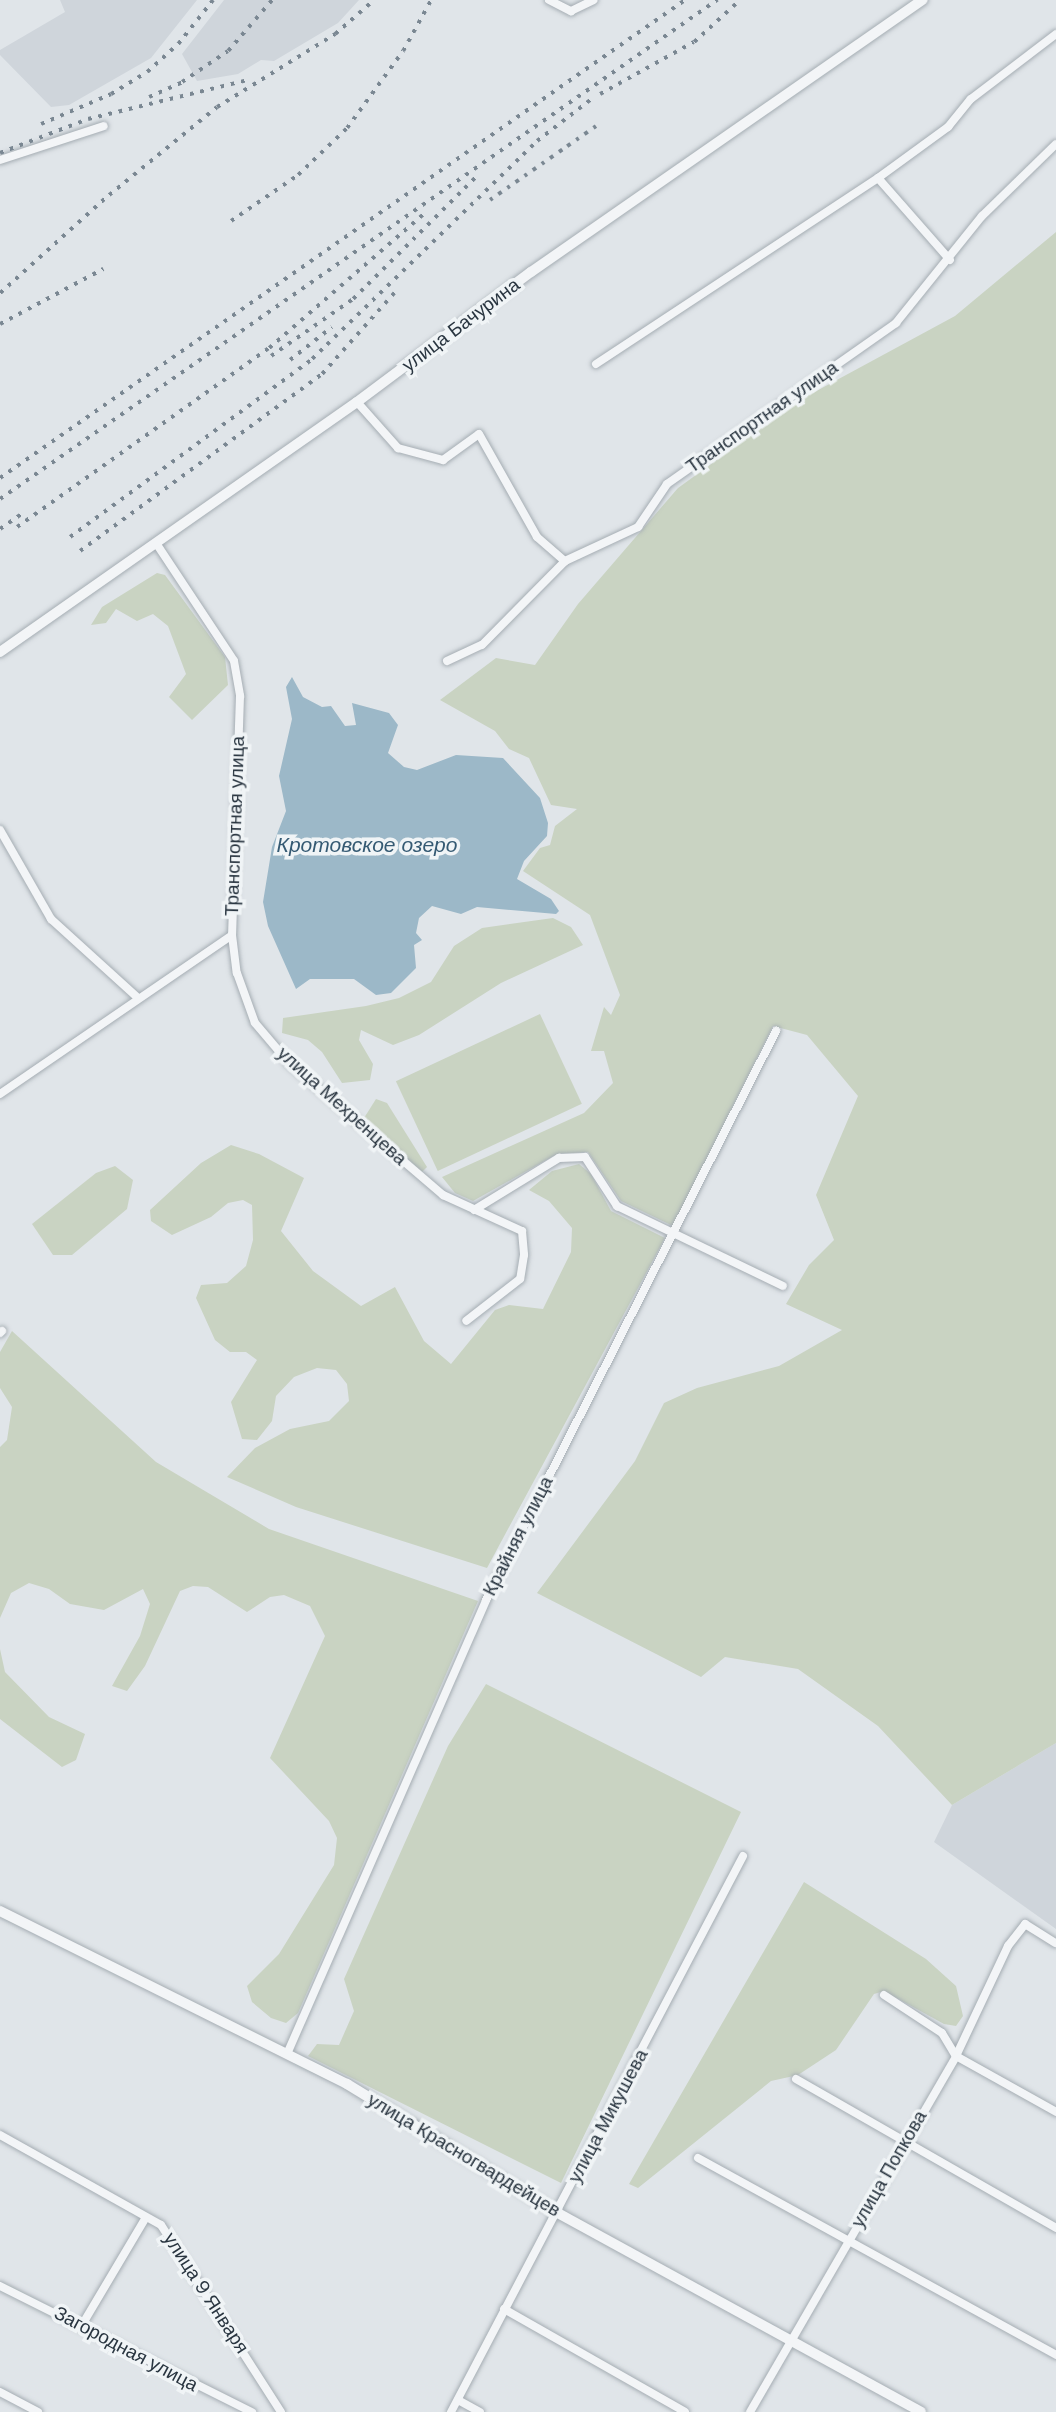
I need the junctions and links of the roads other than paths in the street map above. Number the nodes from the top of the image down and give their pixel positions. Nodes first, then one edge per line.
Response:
1 (549, 0) edge
2 (594, 0) edge
3 (923, 0) edge
4 (1056, 34) edge
5 (104, 126) dead end
6 (1056, 144) edge
7 (0, 160) edge
8 (878, 178) junction
9 (950, 260) junction
10 (596, 364) dead end
11 (357, 402) junction
12 (156, 544) junction
13 (565, 561) junction
14 (0, 652) edge
15 (447, 661) dead end
16 (0, 830) edge
17 (232, 935) junction
18 (137, 998) junction
19 (776, 1031) dead end
20 (0, 1094) edge
21 (474, 1210) junction
22 (673, 1235) junction
23 (783, 1286) dead end
24 (466, 1321) dead end
25 (743, 1856) dead end
26 (0, 1911) edge
27 (1056, 1943) edge
28 (884, 1996) dead end
29 (287, 2054) junction
30 (956, 2056) junction
31 (796, 2079) dead end
32 (1056, 2112) edge
33 (0, 2135) edge
34 (904, 2142) junction
35 (698, 2158) dead end
36 (556, 2212) junction
37 (145, 2219) junction
38 (1056, 2228) edge
39 (849, 2240) junction
40 (0, 2286) edge
41 (505, 2309) junction
42 (82, 2325) junction
43 (790, 2339) junction
44 (1056, 2355) edge
45 (0, 2392) edge
46 (457, 2400) junction
47 (38, 2412) edge
48 (251, 2412) edge
49 (281, 2412) edge
50 (452, 2412) edge
51 (480, 2412) edge
52 (685, 2412) edge
53 (750, 2412) edge
54 (921, 2412) edge

1 - 2 street
3 - 11 street, улица Бачурина
4 - 8 street
5 - 7 street
6 - 9 street, Транспортная улица
8 - 9 street
8 - 10 street
9 - 13 street, Транспортная улица
11 - 12 street, улица Бачурина
11 - 13 street
12 - 14 street, улица Бачурина
12 - 17 street, Транспортная улица
13 - 15 street, Транспортная улица
16 - 18 street
17 - 18 street, Транспортная улица
17 - 21 street, улица Мехренцева
18 - 20 street, Транспортная улица
19 - 22 street, Крайняя улица
21 - 22 street
21 - 24 street, улица Мехренцева
22 - 23 street
22 - 29 street, Крайняя улица
25 - 36 street, улица Микушева
26 - 29 street, улица Красногвардейцев
27 - 30 street, улица Попкова
28 - 30 street
29 - 36 street, улица Красногвардейцев
30 - 32 street
30 - 34 street, улица Попкова
31 - 34 street
33 - 37 street, улица 9 Января
34 - 38 street
34 - 39 street, улица Попкова
35 - 39 street
36 - 41 street, улица Микушева
36 - 43 street, улица Красногвардейцев
37 - 42 street
37 - 49 street, улица 9 Января
39 - 43 street, улица Попкова
39 - 44 street
40 - 42 street, Загородная улица
41 - 46 street, улица Микушева
41 - 52 street
42 - 48 street, Загородная улица
43 - 53 street, улица Попкова
43 - 54 street, улица Красногвардейцев
45 - 47 street
46 - 50 street, улица Микушева
46 - 51 street

